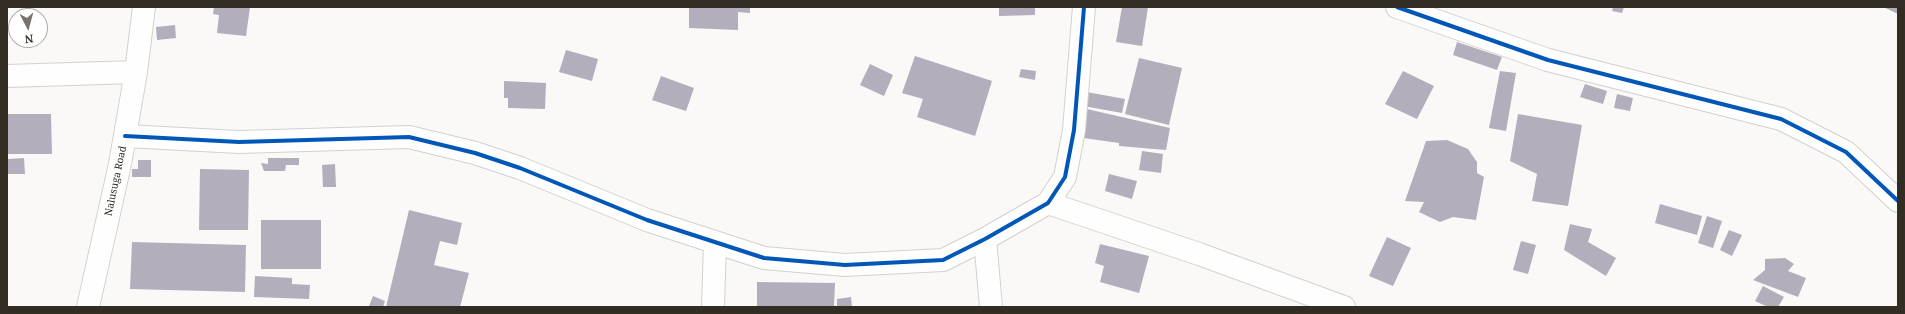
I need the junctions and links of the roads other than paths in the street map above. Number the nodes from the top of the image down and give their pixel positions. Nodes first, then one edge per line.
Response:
1 (144, 7) edge
2 (1084, 7) edge
3 (1397, 7) edge
4 (136, 72) junction
5 (7, 76) edge
6 (125, 136) junction
7 (1898, 201) edge
8 (1048, 203) junction
9 (985, 239) junction
10 (715, 242) junction
11 (1286, 285) junction
12 (88, 307) edge
13 (713, 307) edge
14 (991, 307) edge
15 (1292, 307) edge
16 (1344, 307) edge

1 - 4 street, Nalusuga Road
2 - 8 street
3 - 7 street
4 - 5 street
4 - 6 street, Nalusuga Road
6 - 10 street
6 - 12 street, Nalusuga Road
8 - 9 street
8 - 11 street
9 - 10 street
9 - 14 street
10 - 13 street
11 - 15 street
11 - 16 street

